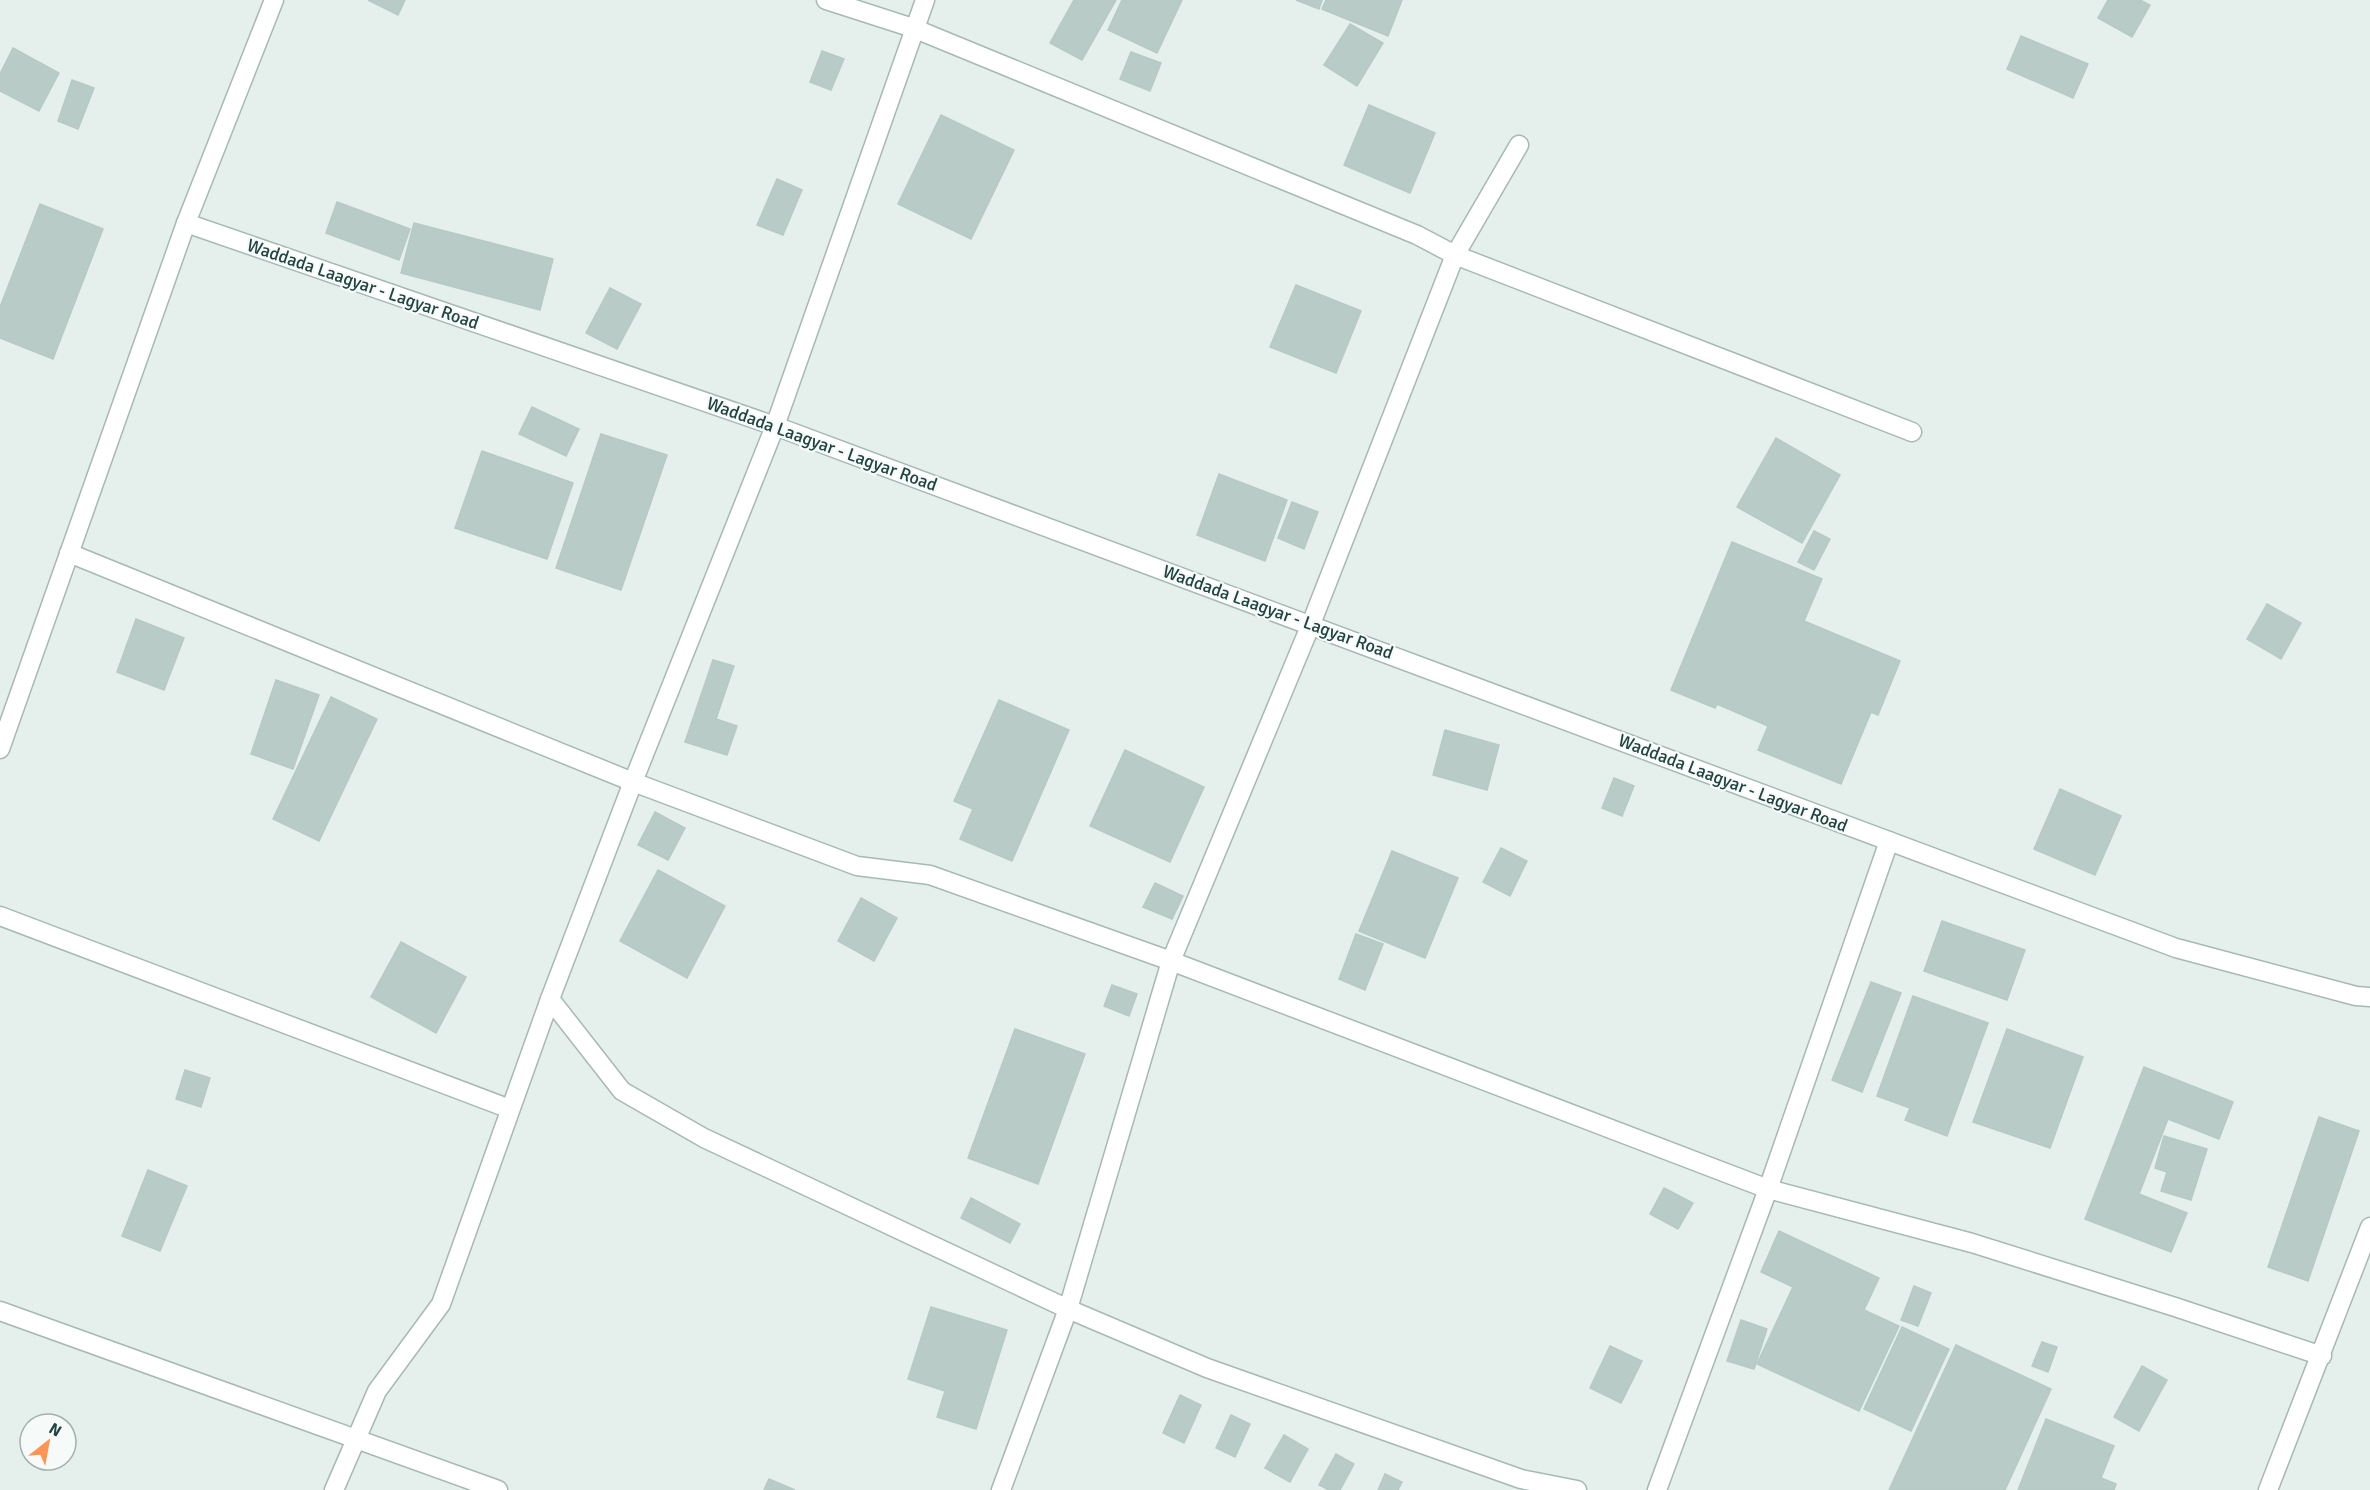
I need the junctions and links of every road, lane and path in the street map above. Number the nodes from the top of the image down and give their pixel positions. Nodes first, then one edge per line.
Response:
1 (274, 0) edge
2 (826, 0) edge
3 (925, 0) edge
4 (913, 28) junction
5 (1519, 146) dead end
6 (186, 223) junction
7 (1455, 255) junction
8 (775, 426) junction
9 (1912, 432) dead end
10 (69, 553) junction
11 (1311, 624) junction
12 (0, 749) edge
13 (633, 782) junction
14 (1889, 841) junction
15 (0, 916) edge
16 (1171, 961) junction
17 (2370, 997) edge
18 (550, 999) junction
19 (510, 1109) junction
20 (1768, 1189) junction
21 (2370, 1227) edge
22 (1068, 1309) junction
23 (0, 1311) edge
24 (2322, 1356) junction
25 (356, 1438) junction
26 (334, 1490) edge
27 (498, 1490) edge
28 (1001, 1490) edge
29 (1577, 1490) edge
30 (1657, 1490) edge
31 (2268, 1490) edge

1 - 6 street
2 - 4 street
3 - 4 street
4 - 7 street
4 - 8 street
5 - 7 street
6 - 8 street, Waddada Laagyar - Lagyar Road
6 - 10 street
7 - 9 street
7 - 11 street
8 - 11 street, Waddada Laagyar - Lagyar Road
8 - 13 street
10 - 12 street
10 - 13 street
11 - 14 street, Waddada Laagyar - Lagyar Road
11 - 16 street
13 - 16 street
13 - 18 street
14 - 17 street, Waddada Laagyar - Lagyar Road
14 - 20 street
15 - 19 street
16 - 20 street
16 - 22 street
18 - 19 street
18 - 22 street
19 - 25 street
20 - 24 street
20 - 30 street
21 - 24 street
22 - 28 street
22 - 29 street
23 - 25 street
24 - 31 street
25 - 26 street
25 - 27 street

